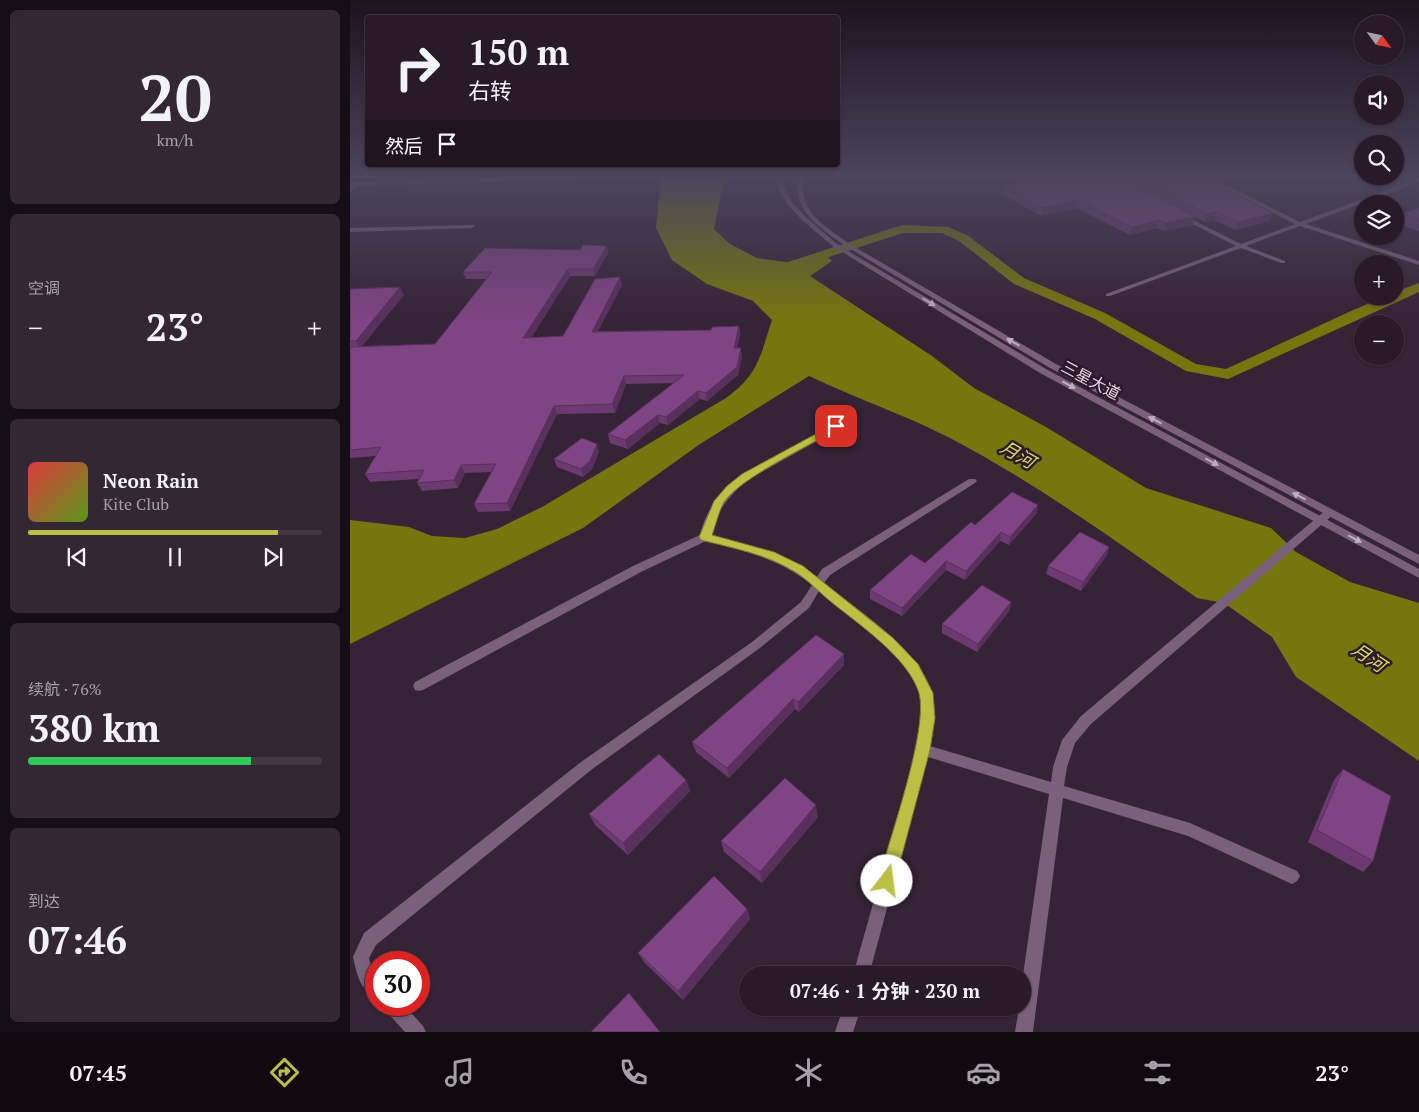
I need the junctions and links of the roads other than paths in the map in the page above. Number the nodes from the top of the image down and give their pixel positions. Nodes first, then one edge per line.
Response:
1 (810, 224) edge
2 (821, 224) edge
3 (1197, 224) edge
4 (1300, 224) joint
5 (472, 226) dead end
6 (350, 230) edge
7 (840, 246) junction
8 (1241, 246) junction
9 (1283, 262) dead end
10 (1419, 263) edge
11 (1108, 295) dead end
12 (852, 418) dead end
13 (972, 481) dead end
14 (1330, 512) junction
15 (1321, 521) junction
16 (705, 537) junction
17 (1419, 560) edge
18 (1419, 574) edge
19 (818, 584) junction
20 (419, 686) dead end
21 (923, 750) junction
22 (1056, 790) junction
23 (1292, 876) dead end
24 (863, 966) edge
25 (365, 973) edge
26 (402, 1016) edge
27 (849, 1016) edge
28 (417, 1032) edge
29 (844, 1032) edge
30 (1024, 1032) edge

1 - 7 street, 三星大道
2 - 7 street, 三星大道
3 - 8 street
4 - 8 street
4 - 10 street
5 - 6 street
14 -> 7 street, 三星大道
7 -> 15 street, 三星大道
8 - 9 street
8 - 11 street
12 - 16 street
13 - 19 street
14 - 15 street
14 - 17 street, 三星大道
15 -> 18 street, 三星大道
15 - 22 street
16 - 19 street
16 - 20 street
19 - 21 street
19 - 25 street
21 - 22 street
21 - 24 street
22 - 23 street
22 - 30 street
26 - 28 street
27 - 29 street

